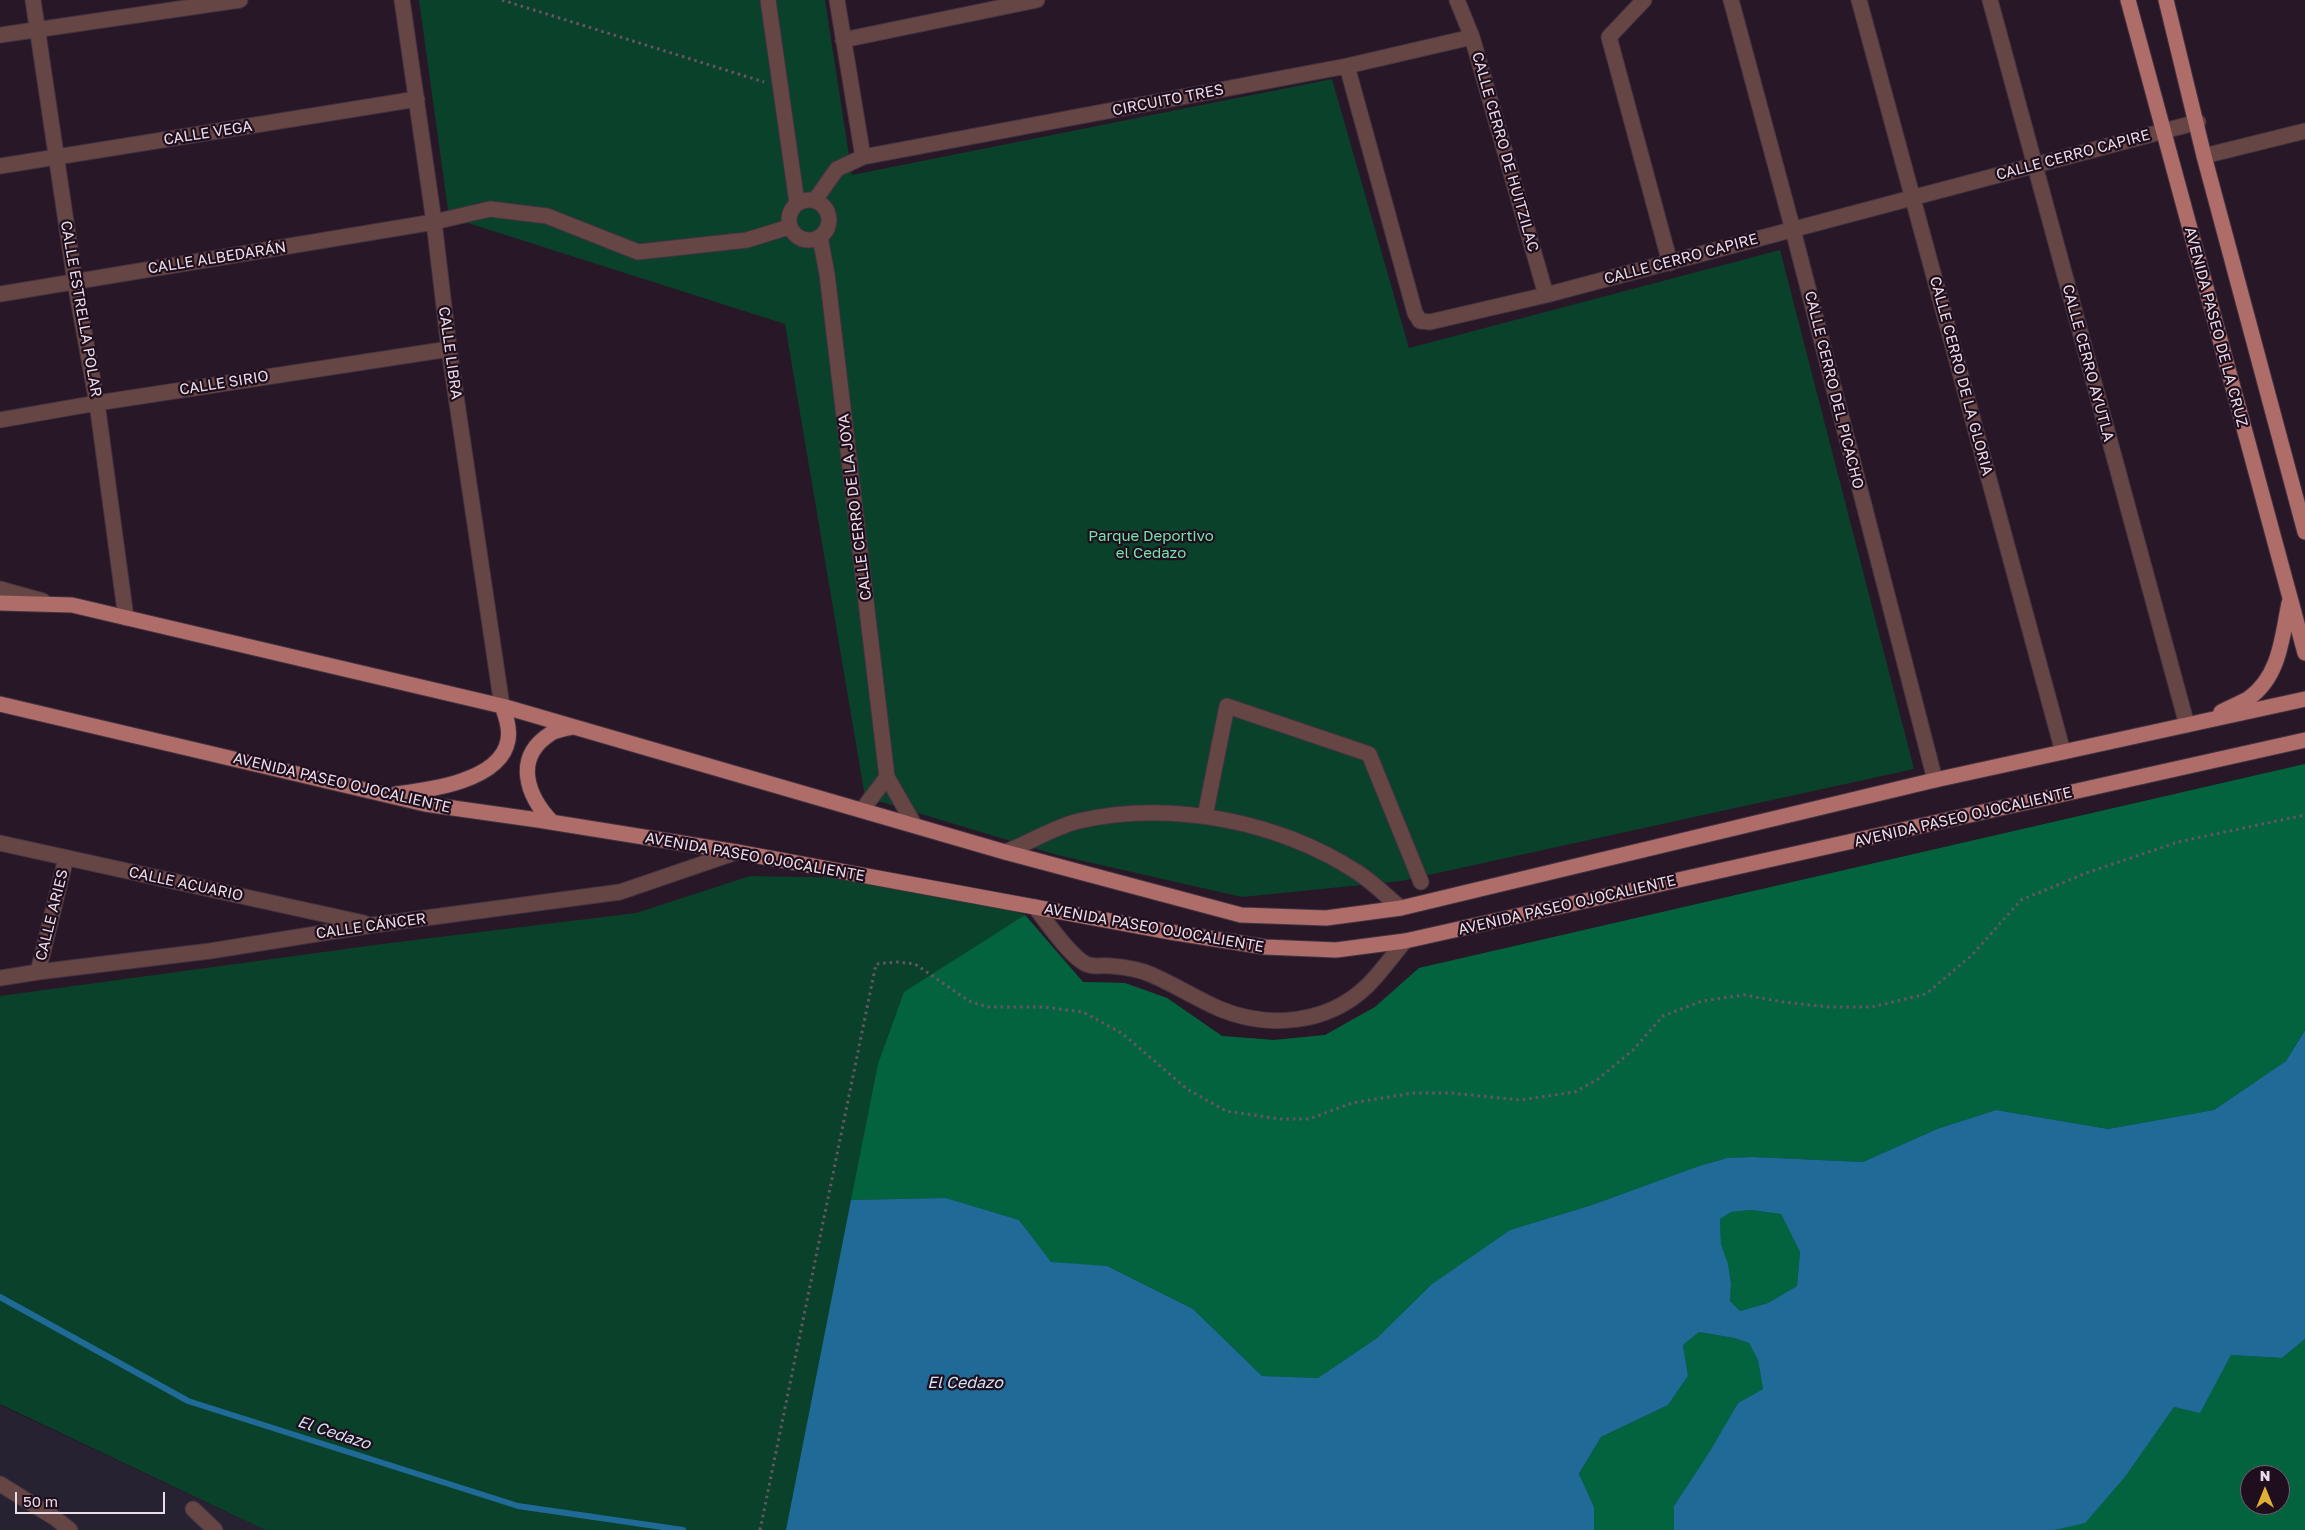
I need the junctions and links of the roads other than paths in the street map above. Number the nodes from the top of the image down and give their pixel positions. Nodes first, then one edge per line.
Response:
1 (33, 0) edge
2 (240, 0) edge
3 (402, 0) edge
4 (768, 0) edge
5 (837, 0) edge
6 (1037, 0) edge
7 (1644, 0) edge
8 (1731, 0) edge
9 (1859, 0) edge
10 (1990, 0) edge
11 (2128, 0) edge
12 (2166, 0) edge
13 (1463, 3) edge
14 (37, 29) junction
15 (0, 35) edge
16 (1472, 37) junction
17 (843, 40) junction
18 (1347, 66) junction
19 (417, 99) junction
20 (2198, 122) junction
21 (2164, 131) junction
22 (2305, 131) edge
23 (2204, 156) junction
24 (56, 157) junction
25 (863, 157) junction
26 (2034, 165) junction
27 (0, 166) edge
28 (1913, 198) junction
29 (815, 200) junction
30 (797, 202) junction
31 (434, 222) junction
32 (789, 227) junction
33 (1793, 230) junction
34 (820, 237) junction
35 (1670, 263) junction
36 (75, 282) junction
37 (0, 294) edge
38 (1546, 295) junction
39 (449, 349) junction
40 (97, 403) junction
41 (0, 420) edge
42 (2305, 532) edge
43 (0, 590) edge
44 (2290, 599) junction
45 (0, 603) edge
46 (52, 603) junction
47 (126, 618) junction
48 (2305, 653) edge
49 (2305, 699) edge
50 (0, 704) edge
51 (502, 706) junction
52 (2194, 724) junction
53 (574, 727) junction
54 (2305, 740) edge
55 (2063, 752) junction
56 (887, 777) junction
57 (1935, 780) junction
58 (387, 795) junction
59 (862, 810) junction
60 (1205, 816) junction
61 (552, 822) junction
62 (914, 824) junction
63 (0, 843) edge
64 (737, 852) junction
65 (1005, 852) junction
66 (66, 858) junction
67 (1421, 882) dead end
68 (1035, 907) junction
69 (1401, 908) junction
70 (373, 925) junction
71 (1405, 941) junction
72 (38, 972) junction
73 (0, 978) edge
74 (0, 1484) edge
75 (193, 1509) dead end
76 (70, 1530) edge
77 (215, 1530) edge

1 - 14 street, CALLE ESTRELLA POLAR
2 - 14 street
3 - 19 street, CALLE LIBRA
4 - 30 street
5 - 17 street
6 - 17 street
7 - 35 street
8 - 33 street, CALLE CERRO DEL PICACHO
9 - 28 street, CALLE CERRO DE LA GLORIA
10 - 26 street, CALLE CERRO AYUTLA
11 - 21 main road, AVENIDA PASEO DE LA CRUZ
12 - 20 main road
13 - 16 street, CALLE CERRO DE HUITZILAC
14 - 15 street
14 - 24 street, CALLE ESTRELLA POLAR
16 - 18 street, CIRCUITO TRES
16 - 38 street, CALLE CERRO DE HUITZILAC
17 - 25 street
18 - 25 street, CIRCUITO TRES
18 - 38 street, CALLE CERRO CAPIRE
19 - 24 street, CALLE VEGA
19 - 31 street, CALLE LIBRA
20 - 21 street, CALLE CERRO CAPIRE
20 - 23 main road
21 - 26 street, CALLE CERRO CAPIRE
21 - 44 main road, AVENIDA PASEO DE LA CRUZ
22 - 23 street
23 - 42 main road
24 - 27 street, CALLE VEGA
24 - 36 street, CALLE ESTRELLA POLAR
25 - 29 street, CIRCUITO TRES
26 - 28 street, CALLE CERRO CAPIRE
26 - 52 street, CALLE CERRO AYUTLA
28 - 33 street, CALLE CERRO CAPIRE
28 - 55 street, CALLE CERRO DE LA GLORIA
29 - 30 street
29 - 34 street
30 - 32 street
31 - 32 street, CALLE ALBEDARÁN
31 - 36 street, CALLE ALBEDARÁN
31 - 39 street, CALLE LIBRA
32 - 34 street
33 - 35 street, CALLE CERRO CAPIRE
33 - 57 street, CALLE CERRO DEL PICACHO
34 - 56 street, CALLE CERRO DE LA JOYA
35 - 38 street, CALLE CERRO CAPIRE
36 - 37 street, CALLE ALBEDARÁN
36 - 40 street, CALLE ESTRELLA POLAR
39 - 40 street, CALLE SIRIO
39 - 51 street, CALLE LIBRA
40 - 41 street, CALLE SIRIO
40 - 47 street, CALLE ESTRELLA POLAR
43 - 46 street
44 - 48 main road, AVENIDA PASEO DE LA CRUZ
44 - 52 main road
45 - 46 main road, AVENIDA PASEO OJOCALIENTE
46 - 47 main road, AVENIDA PASEO OJOCALIENTE
47 - 51 main road, AVENIDA PASEO OJOCALIENTE
49 - 52 main road, AVENIDA PASEO OJOCALIENTE
50 - 58 main road, AVENIDA PASEO OJOCALIENTE
51 - 53 main road, AVENIDA PASEO OJOCALIENTE
51 - 58 main road
52 - 55 main road, AVENIDA PASEO OJOCALIENTE
53 - 59 main road, AVENIDA PASEO OJOCALIENTE
53 - 61 main road
54 - 71 main road, AVENIDA PASEO OJOCALIENTE
55 - 57 main road, AVENIDA PASEO OJOCALIENTE
56 - 59 street
56 - 62 street
57 - 69 main road, AVENIDA PASEO OJOCALIENTE
58 - 61 main road, AVENIDA PASEO OJOCALIENTE
59 - 62 main road, AVENIDA PASEO OJOCALIENTE
60 - 65 street
60 - 67 street
60 - 69 street
61 - 64 main road, AVENIDA PASEO OJOCALIENTE
62 - 65 main road, AVENIDA PASEO OJOCALIENTE
63 - 66 street, CALLE ACUARIO
64 - 68 main road, AVENIDA PASEO OJOCALIENTE
64 - 70 street, CALLE CÁNCER
65 - 69 main road, AVENIDA PASEO OJOCALIENTE
66 - 70 street, CALLE ACUARIO
66 - 72 street, CALLE ARIES
68 - 71 main road, AVENIDA PASEO OJOCALIENTE
68 - 71 street
70 - 72 street, CALLE CÁNCER
72 - 73 street, CALLE CÁNCER
74 - 76 street
75 - 77 street

